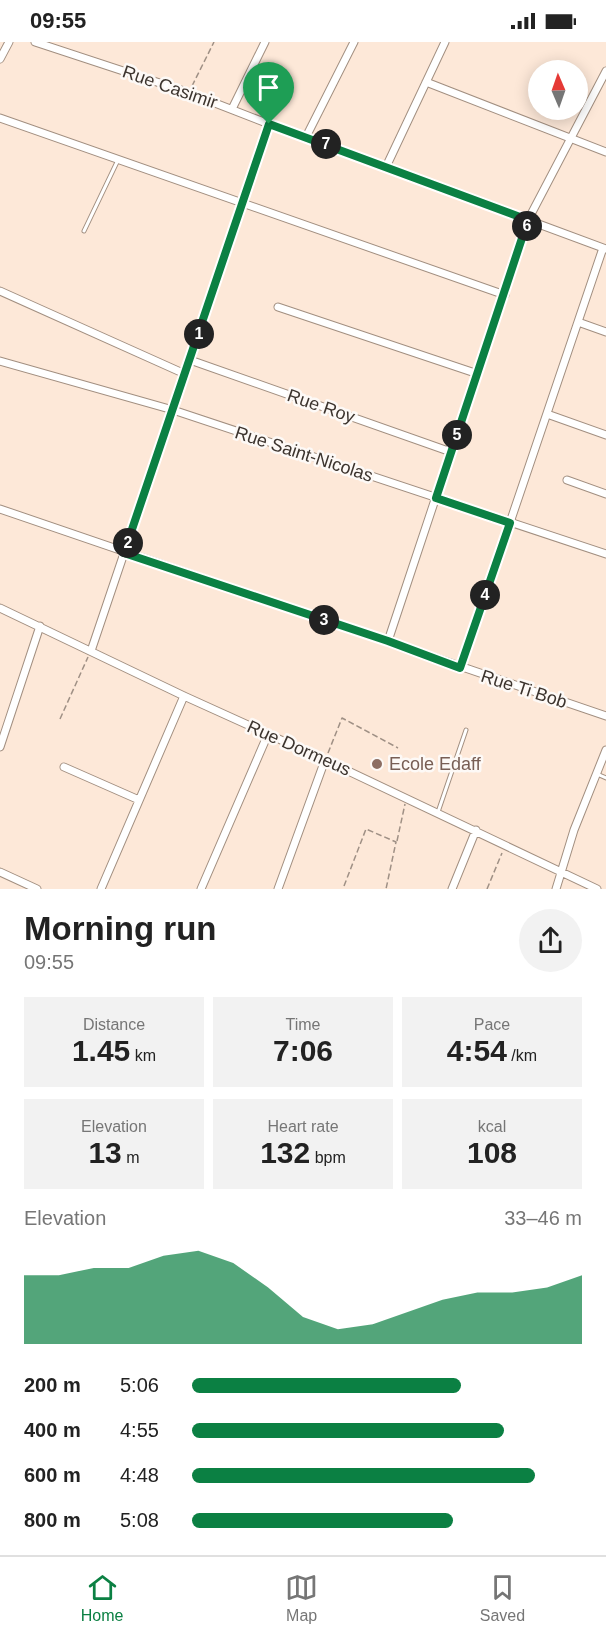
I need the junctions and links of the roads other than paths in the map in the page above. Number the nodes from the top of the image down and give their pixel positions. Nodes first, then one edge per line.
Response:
1 (9, 42) edge
2 (35, 42) edge
3 (265, 42) edge
4 (354, 42) edge
5 (445, 42) edge
6 (0, 59) edge
7 (606, 71) edge
8 (426, 82) junction
9 (232, 109) junction
10 (0, 118) edge
11 (269, 124) junction
12 (306, 137) junction
13 (570, 140) junction
14 (606, 152) edge
15 (118, 159) junction
16 (386, 167) junction
17 (243, 202) junction
18 (528, 220) junction
19 (84, 231) dead end
20 (604, 249) edge
21 (0, 291) edge
22 (505, 295) junction
23 (278, 307) dead end
24 (578, 322) junction
25 (606, 332) edge
26 (190, 360) junction
27 (0, 361) edge
28 (185, 374) junction
29 (478, 374) junction
30 (172, 410) junction
31 (546, 414) junction
32 (606, 435) edge
33 (451, 452) junction
34 (567, 480) dead end
35 (606, 494) edge
36 (436, 498) junction
37 (0, 509) edge
38 (510, 523) junction
39 (124, 553) junction
40 (606, 554) edge
41 (0, 608) edge
42 (40, 626) junction
43 (388, 641) junction
44 (91, 651) junction
45 (460, 668) junction
46 (184, 696) junction
47 (606, 716) edge
48 (466, 730) dead end
49 (268, 734) junction
50 (0, 747) edge
51 (606, 750) edge
52 (325, 760) junction
53 (64, 767) dead end
54 (597, 774) junction
55 (606, 778) edge
56 (139, 800) junction
57 (438, 813) junction
58 (476, 830) junction
59 (0, 872) edge
60 (562, 872) junction
61 (37, 889) edge
62 (101, 889) edge
63 (201, 889) edge
64 (278, 889) edge
65 (452, 889) edge
66 (556, 889) edge
67 (597, 889) edge

1 - 6 street
2 - 9 street, Rue Casimir
3 - 9 street
4 - 12 street
5 - 8 street
7 - 13 street
8 - 13 street
8 - 16 street
9 - 11 street, Rue Casimir
10 - 15 street
11 - 12 street, Rue Casimir
11 - 17 street
12 - 16 street, Rue Casimir
13 - 14 street
13 - 18 street
15 - 17 street
15 - 19 lane
16 - 18 street, Rue Casimir
17 - 22 street
17 - 26 street
18 - 20 street, Rue Casimir
18 - 22 street
20 - 24 street
21 - 28 street
22 - 29 street
23 - 29 street
24 - 25 street
24 - 31 street
26 - 28 street
26 - 33 street, Rue Roy
27 - 30 street, Rue Saint-Nicolas
28 - 30 street
29 - 33 street
30 - 36 street, Rue Saint-Nicolas
30 - 39 street
31 - 32 street
31 - 38 street
33 - 36 street
34 - 35 street
36 - 38 street, Rue Saint-Nicolas
36 - 43 street
37 - 39 street, Rue Ti Bob
38 - 40 street, Rue Saint-Nicolas
38 - 45 street
39 - 43 street, Rue Ti Bob
39 - 44 street
41 - 42 street, Rue Dormeus
42 - 44 street, Rue Dormeus
42 - 50 street
43 - 45 street, Rue Ti Bob
44 - 46 street, Rue Dormeus
45 - 47 street, Rue Ti Bob
46 - 49 street, Rue Dormeus
46 - 56 street
48 - 57 lane
49 - 52 street, Rue Dormeus
49 - 63 street
51 - 54 street
52 - 57 street, Rue Dormeus
52 - 64 street
53 - 56 street
54 - 55 lane
54 - 60 street
56 - 62 street
57 - 58 street, Rue Dormeus
58 - 60 street, Rue Dormeus
58 - 65 street
59 - 61 street
60 - 66 street
60 - 67 street, Rue Dormeus

